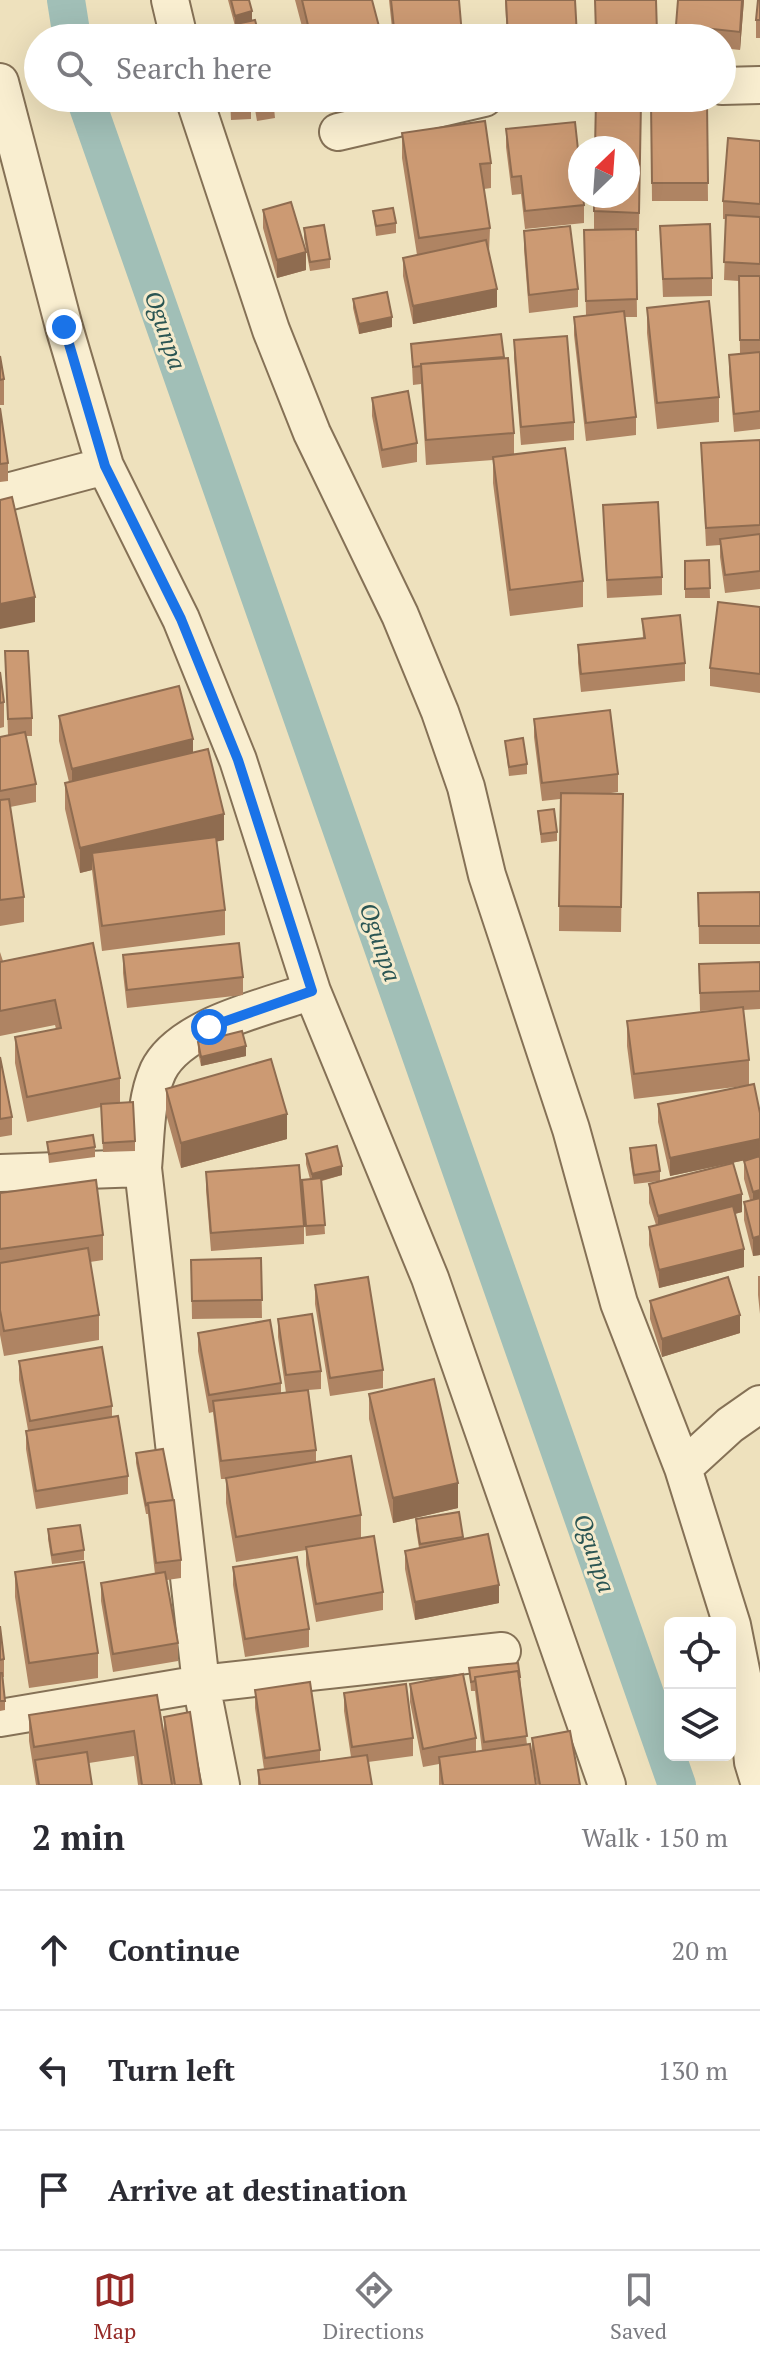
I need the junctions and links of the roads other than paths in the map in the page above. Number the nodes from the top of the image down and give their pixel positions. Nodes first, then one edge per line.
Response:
1 (170, 0) edge
2 (176, 24) edge
3 (0, 82) edge
4 (760, 85) edge
5 (736, 86) edge
6 (199, 112) edge
7 (424, 112) edge
8 (338, 132) dead end
9 (105, 466) junction
10 (0, 494) edge
11 (312, 991) junction
12 (143, 1168) junction
13 (0, 1173) edge
14 (760, 1404) edge
15 (683, 1468) junction
16 (502, 1651) dead end
17 (201, 1684) junction
18 (0, 1718) edge
19 (221, 1785) edge
20 (607, 1785) edge
21 (760, 1785) edge

1 - 2 street
3 - 9 street
4 - 5 street
6 - 15 street
7 - 8 street
9 - 10 street
9 - 11 street
11 - 12 street
11 - 20 street
12 - 13 street
12 - 17 street
14 - 15 street
15 - 21 street
16 - 17 street
17 - 18 street
17 - 19 street

